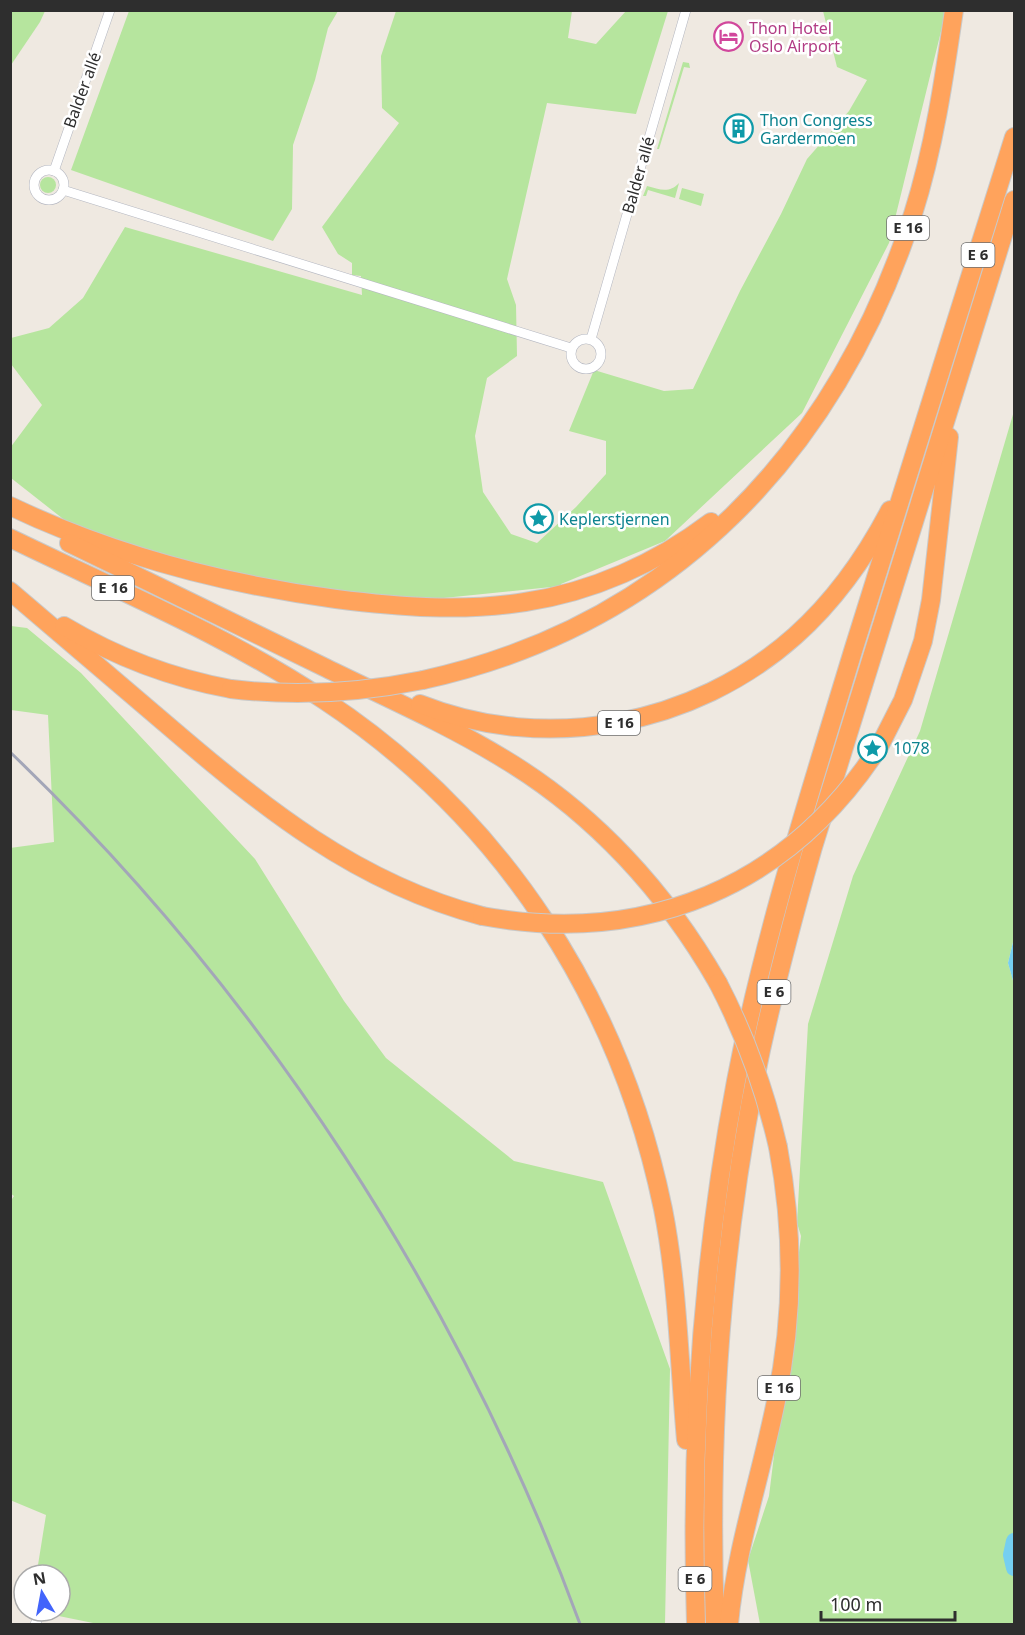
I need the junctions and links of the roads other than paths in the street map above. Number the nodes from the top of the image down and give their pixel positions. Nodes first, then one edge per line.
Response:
1 (110, 10) edge
2 (686, 10) edge
3 (954, 10) edge
4 (1014, 137) edge
5 (54, 171) junction
6 (63, 190) junction
7 (1014, 200) edge
8 (591, 339) junction
9 (571, 348) junction
10 (958, 382) junction
11 (808, 426) junction
12 (910, 469) junction
13 (10, 506) edge
14 (10, 514) edge
15 (10, 538) edge
16 (10, 591) edge
17 (28, 606) junction
18 (342, 676) junction
19 (694, 1534) junction
20 (696, 1624) edge
21 (715, 1624) edge
22 (729, 1624) edge

1 - 5 street, Balder allé
2 - 8 street, Balder allé
3 - 11 highway, E 16
4 - 12 highway, E 6
5 - 6 street
5 - 6 street
6 - 9 street
7 - 10 highway, E 6
8 - 9 street
8 - 9 street
10 - 17 highway, E 16, bridge
10 - 21 highway, E 6
11 - 13 highway, E 16
11 - 17 highway, E 16, bridge
12 - 18 highway, E 16
12 - 19 highway, E 6
14 - 18 highway, E 16
15 - 19 highway, E 16
16 - 17 highway, E 16
18 - 22 highway, E 16, bridge
19 - 20 highway, E 6

